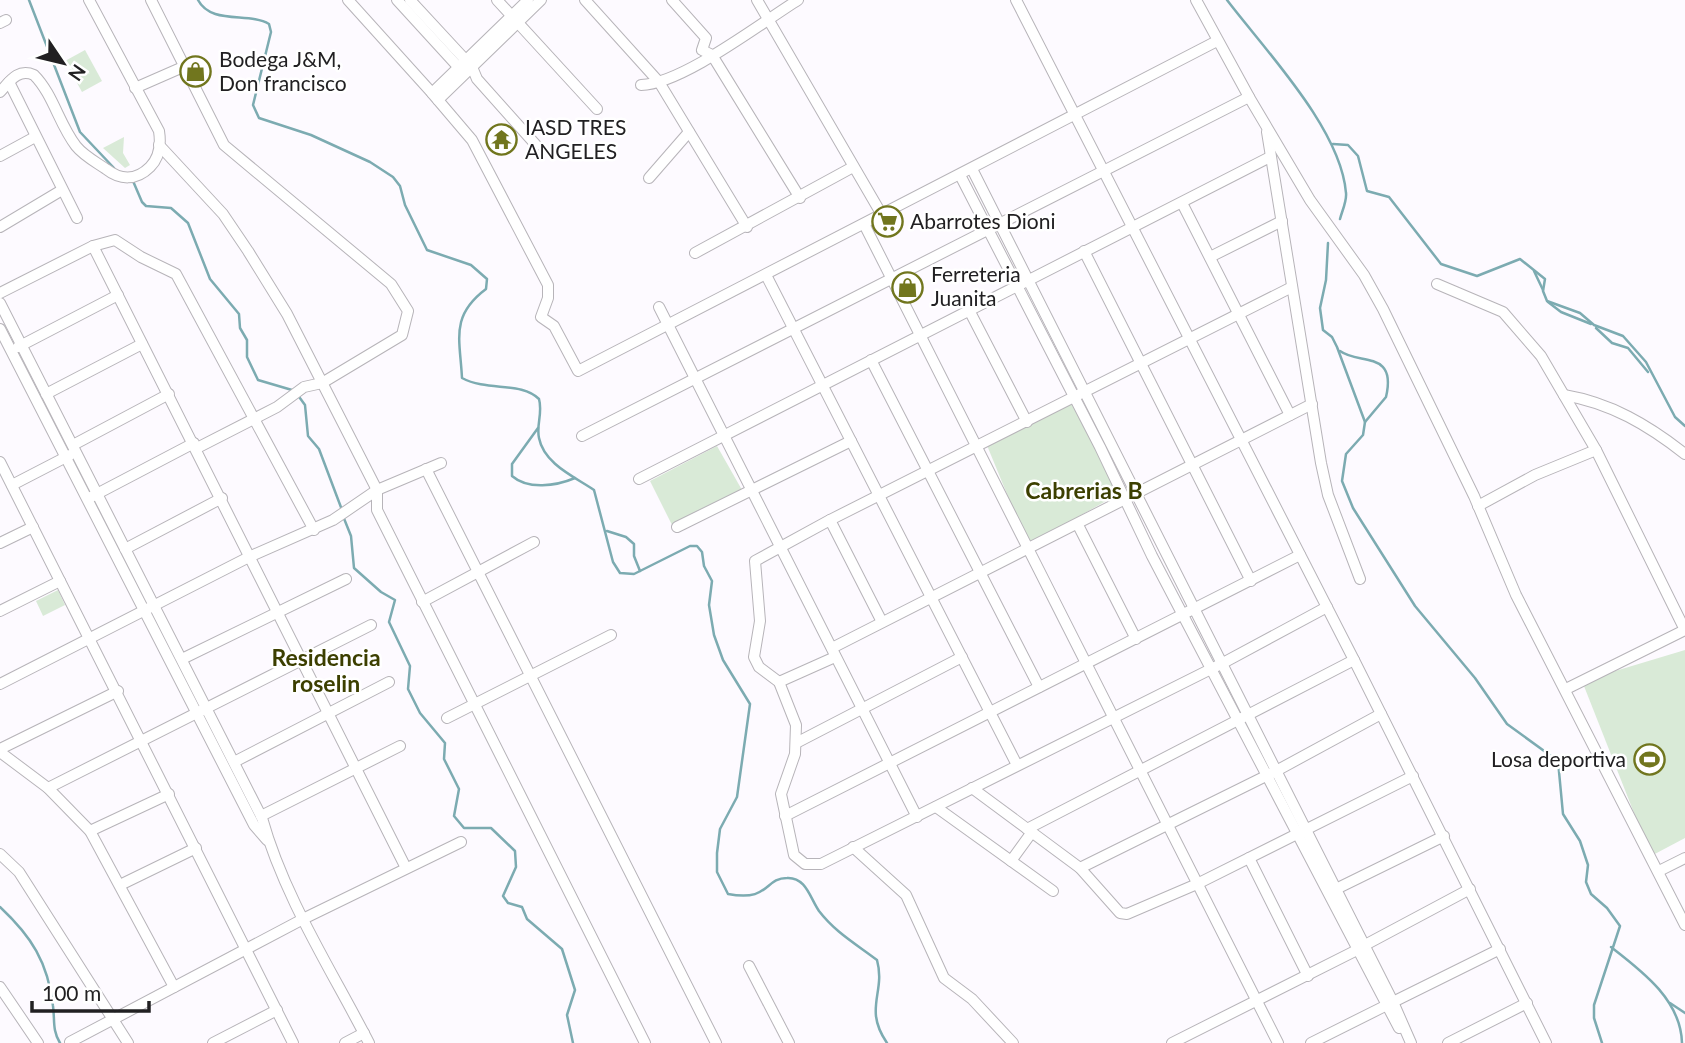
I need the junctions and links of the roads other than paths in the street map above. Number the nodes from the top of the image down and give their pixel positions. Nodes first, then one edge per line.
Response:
1 (89, 0) edge
2 (151, 0) edge
3 (348, 0) edge
4 (397, 0) edge
5 (410, 0) edge
6 (497, 0) edge
7 (528, 0) edge
8 (541, 0) edge
9 (585, 0) edge
10 (671, 0) edge
11 (757, 0) edge
12 (798, 0) edge
13 (1016, 0) edge
14 (1196, 0) edge
15 (515, 19) junction
16 (767, 20) junction
17 (1217, 41) junction
18 (712, 55) junction
19 (183, 67) junction
20 (465, 67) junction
21 (9, 82) junction
22 (659, 82) junction
23 (641, 85) dead end
24 (135, 88) junction
25 (0, 93) edge
26 (435, 97) junction
27 (1248, 97) junction
28 (597, 109) dead end
29 (1076, 115) junction
30 (1266, 126) junction
31 (689, 132) junction
32 (36, 137) junction
33 (159, 145) junction
34 (536, 145) dead end
35 (0, 156) edge
36 (1270, 157) junction
37 (853, 167) junction
38 (972, 169) junction
39 (1104, 172) junction
40 (960, 175) junction
41 (649, 178) dead end
42 (62, 190) junction
43 (800, 198) junction
44 (1182, 203) junction
45 (882, 215) junction
46 (77, 218) dead end
47 (1282, 221) junction
48 (864, 224) junction
49 (999, 225) junction
50 (0, 227) edge
51 (747, 227) junction
52 (1133, 228) junction
53 (988, 230) junction
54 (93, 246) junction
55 (1084, 251) junction
56 (695, 253) dead end
57 (1210, 257) junction
58 (766, 275) junction
59 (891, 281) junction
60 (1022, 282) junction
61 (1437, 284) dead end
62 (1292, 287) junction
63 (0, 293) edge
64 (118, 295) junction
65 (0, 303) edge
66 (659, 307) dead end
67 (970, 310) junction
68 (1240, 316) junction
69 (666, 323) junction
70 (0, 328) edge
71 (793, 330) junction
72 (920, 337) junction
73 (1191, 339) junction
74 (142, 344) junction
75 (16, 347) junction
76 (871, 360) junction
77 (1140, 364) junction
78 (694, 381) junction
79 (322, 383) junction
80 (822, 385) junction
81 (47, 394) junction
82 (169, 394) junction
83 (1080, 395) junction
84 (1564, 396) junction
85 (1312, 404) junction
86 (1290, 415) junction
87 (255, 418) junction
88 (1027, 422) junction
89 (582, 436) dead end
90 (723, 436) junction
91 (1241, 439) junction
92 (851, 440) junction
93 (196, 445) junction
94 (977, 447) junction
95 (1596, 450) junction
96 (71, 451) junction
97 (1685, 454) edge
98 (0, 462) edge
99 (441, 463) dead end
100 (1192, 465) junction
101 (426, 469) junction
102 (928, 472) junction
103 (639, 479) dead end
104 (6, 481) edge
105 (377, 489) junction
106 (751, 491) junction
107 (880, 496) junction
108 (92, 497) junction
109 (1131, 497) junction
110 (222, 498) junction
111 (1478, 506) junction
112 (830, 520) junction
113 (1078, 525) junction
114 (33, 527) junction
115 (677, 527) dead end
116 (314, 530) junction
117 (534, 542) dead end
118 (0, 543) edge
119 (780, 548) junction
120 (125, 549) junction
121 (1030, 549) junction
122 (1300, 555) junction
123 (251, 556) junction
124 (479, 572) junction
125 (980, 574) junction
126 (346, 579) dead end
127 (1360, 579) dead end
128 (1251, 581) junction
129 (60, 582) junction
130 (930, 597) junction
131 (422, 602) junction
132 (155, 606) junction
133 (1327, 607) junction
134 (0, 611) edge
135 (144, 612) junction
136 (278, 612) junction
137 (1190, 613) junction
138 (882, 622) junction
139 (372, 625) dead end
140 (1685, 630) edge
141 (611, 635) dead end
142 (91, 639) junction
143 (1136, 639) junction
144 (833, 652) junction
145 (962, 657) junction
146 (182, 659) junction
147 (301, 660) junction
148 (1354, 660) junction
149 (1087, 663) junction
150 (1223, 663) junction
151 (1211, 668) junction
152 (531, 675) junction
153 (779, 681) junction
154 (389, 682) dead end
155 (0, 684) edge
156 (1039, 687) junction
157 (1566, 689) junction
158 (118, 691) junction
159 (473, 705) junction
160 (201, 710) junction
161 (863, 710) junction
162 (990, 710) junction
163 (327, 714) junction
164 (1381, 714) junction
165 (1115, 715) junction
166 (1249, 716) junction
167 (447, 718) dead end
168 (1238, 722) junction
169 (142, 739) junction
170 (796, 743) junction
171 (400, 746) dead end
172 (0, 751) edge
173 (234, 762) junction
174 (890, 764) junction
175 (1017, 765) junction
176 (1141, 768) junction
177 (355, 769) junction
178 (1271, 773) junction
179 (1413, 776) junction
180 (48, 788) junction
181 (972, 788) junction
182 (170, 794) junction
183 (936, 807) junction
184 (261, 816) junction
185 (785, 816) junction
186 (917, 817) junction
187 (1167, 823) junction
188 (1301, 830) junction
189 (90, 831) junction
190 (1030, 831) junction
191 (1444, 836) junction
192 (461, 842) dead end
193 (269, 843) junction
194 (853, 847) junction
195 (196, 849) junction
196 (0, 854) edge
197 (1249, 858) junction
198 (1685, 858) edge
199 (1011, 861) junction
200 (407, 868) junction
201 (1080, 868) junction
202 (1659, 871) junction
203 (1197, 884) junction
204 (120, 885) junction
205 (1336, 889) junction
206 (1470, 889) junction
207 (1054, 891) dead end
208 (305, 918) junction
209 (1685, 925) edge
210 (248, 948) junction
211 (1360, 948) junction
212 (1500, 949) junction
213 (750, 966) dead end
214 (1308, 976) junction
215 (0, 987) edge
216 (174, 987) junction
217 (1257, 1001) junction
218 (1527, 1003) junction
219 (1389, 1004) junction
220 (276, 1010) junction
221 (113, 1020) junction
222 (366, 1038) edge
223 (70, 1042) edge
224 (38, 1043) edge
225 (128, 1043) edge
226 (213, 1043) edge
227 (293, 1043) edge
228 (345, 1043) edge
229 (645, 1043) edge
230 (716, 1043) edge
231 (789, 1043) edge
232 (1013, 1043) edge
233 (1172, 1043) edge
234 (1278, 1043) edge
235 (1311, 1043) edge
236 (1409, 1043) edge
237 (1448, 1043) edge
238 (1546, 1043) edge

1 - 24 street
2 - 19 street
3 - 26 street
4 - 20 street
5 - 20 street
6 - 15 street
7 - 15 street
8 - 15 street
9 - 22 street
10 - 18 street
11 - 16 street
12 - 16 street
13 - 29 street
14 - 17 street
15 - 20 street
15 - 28 street
16 - 18 street
16 - 37 street
17 - 27 street
17 - 29 street
18 - 22 street
18 - 43 street
19 - 24 street
19 - 79 street
20 - 26 street
20 - 34 street
21 - 25 street
21 - 32 street
21 - 33 street
22 - 23 street
22 - 31 street
24 - 33 street
26 - 69 street
27 - 30 street
27 - 39 street
29 - 38 street
29 - 39 street
30 - 36 street
30 - 111 street
31 - 41 street
31 - 51 street
32 - 35 street
32 - 42 street
33 - 79 street
36 - 44 street
36 - 47 street
37 - 43 street
37 - 45 street
38 - 40 street
38 - 49 street
39 - 49 street
39 - 52 street
40 - 45 street
40 - 53 street
42 - 46 street
42 - 50 street
43 - 51 street
44 - 52 street
44 - 57 street
45 - 48 street
47 - 57 street
47 - 62 street
48 - 58 street
48 - 59 street
49 - 53 street
49 - 60 street
51 - 56 street
52 - 55 street
52 - 73 street
53 - 59 street
53 - 60 street
54 - 63 street
54 - 64 street
54 - 87 street
55 - 60 street
55 - 77 street
57 - 68 street
58 - 69 street
58 - 71 street
59 - 71 street
59 - 72 street
60 - 67 street
60 - 83 street
61 - 84 street
62 - 68 street
62 - 85 street
64 - 74 street
64 - 75 street
65 - 75 street
66 - 69 street
67 - 72 street
67 - 88 street
68 - 73 street
68 - 86 street
69 - 78 street
70 - 75 street
71 - 78 street
71 - 80 street
72 - 76 street
72 - 94 street
73 - 77 street
73 - 91 street
74 - 81 street
74 - 82 street
75 - 81 street
75 - 96 street
76 - 80 street
76 - 102 street
77 - 83 street
77 - 100 street
78 - 89 street
78 - 90 street
79 - 87 street
79 - 105 street
80 - 90 street
80 - 92 street
81 - 96 street
82 - 93 street
82 - 96 street
83 - 88 street
83 - 109 street
84 - 95 street
84 - 97 street
85 - 86 street
85 - 127 street
86 - 91 street
87 - 93 street
87 - 116 street
88 - 94 street
90 - 103 street
90 - 106 street
91 - 100 street
91 - 122 street
92 - 106 street
92 - 107 street
93 - 108 street
93 - 110 street
94 - 102 street
94 - 121 street
95 - 111 street
95 - 140 street
96 - 104 street
96 - 108 street
98 - 104 street
99 - 101 street
100 - 109 street
100 - 128 street
101 - 105 street
101 - 124 street
102 - 107 street
102 - 125 street
104 - 114 street
105 - 116 street
105 - 131 street
106 - 115 street
106 - 119 street
107 - 112 street
107 - 130 street
108 - 120 street
108 - 135 street
109 - 113 street
109 - 137 street
110 - 120 street
110 - 123 street
111 - 157 street
112 - 119 street
112 - 138 street
113 - 121 street
113 - 143 street
114 - 118 street
114 - 129 street
116 - 123 street
117 - 124 street
119 - 144 street
119 - 153 street
120 - 132 street
121 - 125 street
121 - 149 street
122 - 128 street
122 - 133 street
123 - 132 street
123 - 136 street
124 - 131 street
124 - 152 street
125 - 130 street
125 - 156 street
126 - 136 street
128 - 137 street
129 - 134 street
129 - 142 street
130 - 138 street
130 - 145 street
131 - 159 street
132 - 135 street
132 - 146 street
133 - 148 street
133 - 150 street
135 - 142 street
135 - 160 street
136 - 146 street
136 - 147 street
137 - 143 street
137 - 150 street
137 - 151 street
138 - 144 street
139 - 147 street
140 - 157 street
141 - 152 street
142 - 155 street
142 - 158 street
143 - 149 street
144 - 153 street
144 - 161 street
145 - 161 street
145 - 162 street
146 - 160 street
147 - 160 street
147 - 163 street
148 - 164 street
148 - 166 street
149 - 156 street
149 - 165 street
150 - 151 street
150 - 166 street
151 - 165 street
151 - 168 street
152 - 159 street
152 - 230 street
153 - 170 street
154 - 163 street
156 - 162 street
157 - 202 street
158 - 169 street
158 - 172 street
159 - 167 street
159 - 229 street
160 - 169 street
160 - 173 street
160 - 193 street
161 - 170 street
161 - 174 street
162 - 174 street
162 - 175 street
163 - 173 street
163 - 177 street
164 - 178 street
164 - 179 street
165 - 175 street
165 - 176 street
166 - 168 street
166 - 178 street
168 - 176 street
168 - 178 street
169 - 180 street
169 - 182 street
170 - 185 street
171 - 177 street
172 - 180 street
173 - 184 street
174 - 185 street
174 - 186 street
175 - 181 street
176 - 187 street
176 - 190 street
177 - 184 street
177 - 200 street
178 - 187 street
178 - 188 street
179 - 188 street
179 - 191 street
180 - 189 street
181 - 183 street
181 - 190 street
182 - 189 street
182 - 195 street
183 - 186 street
183 - 199 street
184 - 193 street
185 - 194 street
186 - 194 street
187 - 201 street
187 - 203 street
188 - 197 street
188 - 205 street
188 - 211 street
189 - 204 street
190 - 199 street
190 - 201 street
191 - 205 street
191 - 206 street
192 - 200 street
193 - 208 street
194 - 232 street
195 - 204 street
195 - 210 street
196 - 221 street
197 - 203 street
197 - 214 street
198 - 202 street
199 - 207 street
200 - 208 street
201 - 203 street
202 - 209 street
203 - 217 street
204 - 216 street
205 - 211 street
206 - 211 street
206 - 212 street
208 - 210 street
208 - 222 street
210 - 216 street
210 - 220 street
211 - 214 street
211 - 219 street
212 - 218 street
212 - 219 street
213 - 231 street
214 - 217 street
215 - 224 street
216 - 221 street
217 - 233 street
217 - 234 street
218 - 237 street
218 - 238 street
219 - 235 street
219 - 236 street
220 - 226 street
220 - 227 street
221 - 223 street
221 - 225 street
222 - 228 street

